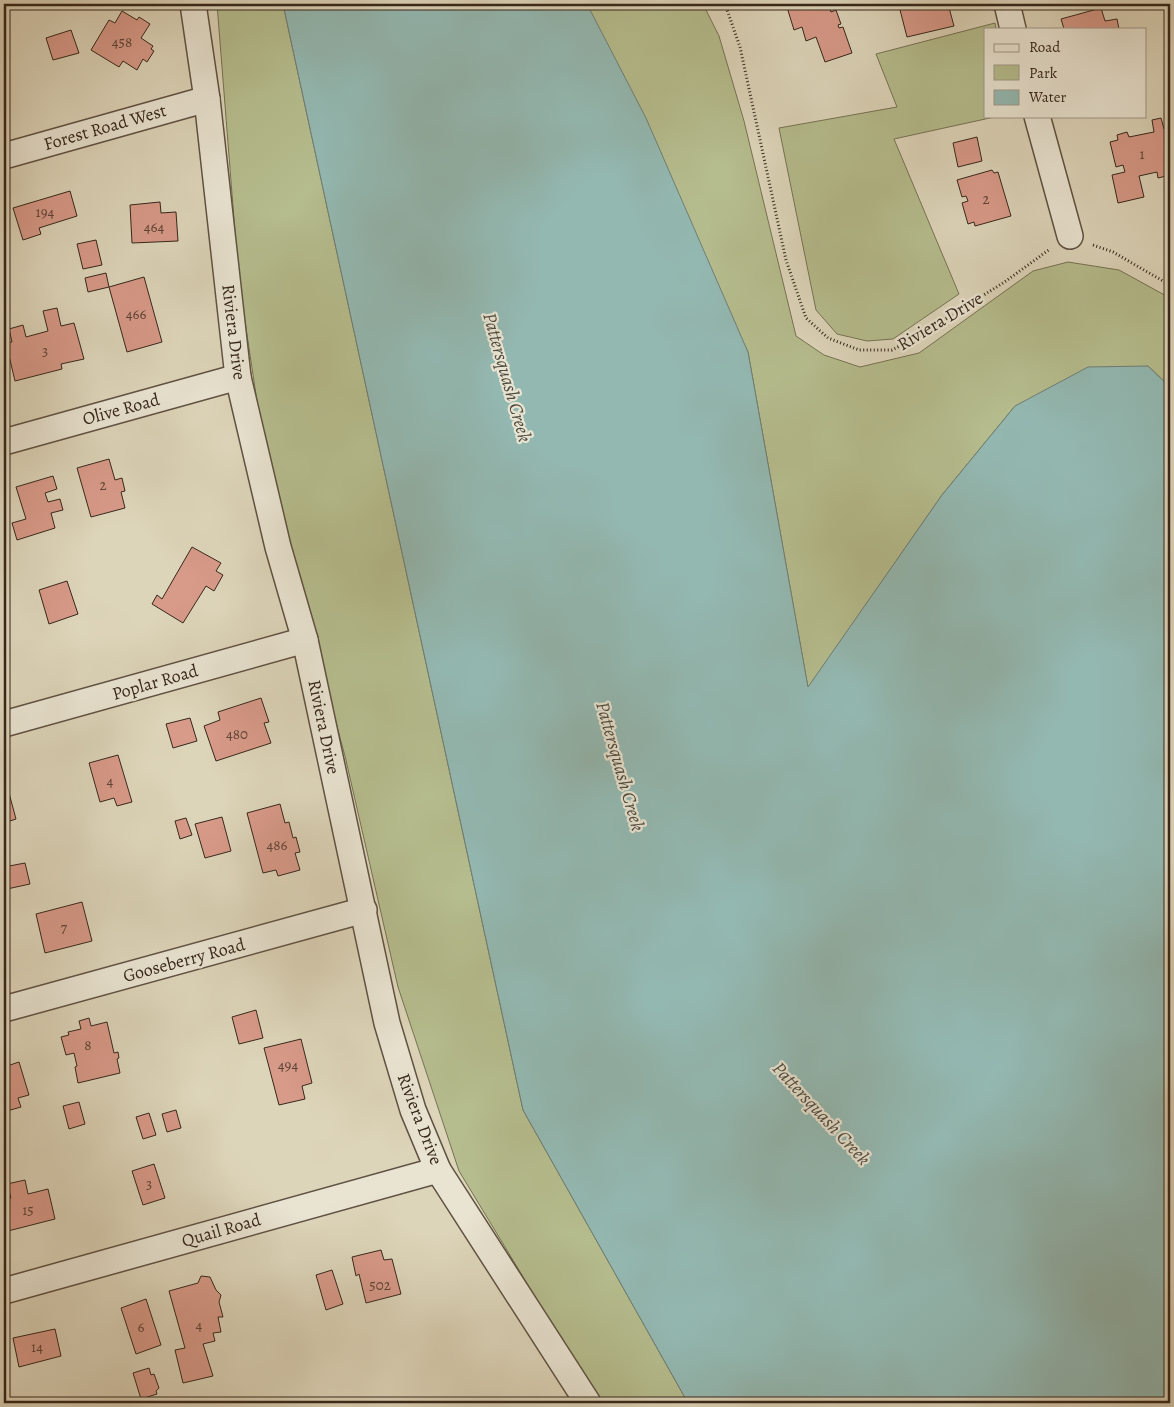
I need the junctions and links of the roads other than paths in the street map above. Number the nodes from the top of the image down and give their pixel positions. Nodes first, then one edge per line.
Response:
1 (194, 4) edge
2 (1006, 4) edge
3 (1013, 28) edge
4 (206, 99) junction
5 (1038, 118) edge
6 (4, 156) edge
7 (1070, 236) road end
8 (238, 377) junction
9 (4, 442) edge
10 (306, 640) junction
11 (4, 724) edge
12 (364, 910) junction
13 (4, 1009) edge
14 (438, 1170) junction
15 (4, 1291) edge
16 (588, 1403) edge

1 - 4 street, Riviera Drive
2 - 3 street
4 - 6 street, Forest Road West
4 - 8 street, Riviera Drive
5 - 7 street
8 - 9 street, Olive Road
8 - 10 street, Riviera Drive
10 - 11 street, Poplar Road
10 - 12 street, Riviera Drive
12 - 13 street, Gooseberry Road
12 - 14 street, Riviera Drive
14 - 15 street, Quail Road
14 - 16 street, Riviera Drive

